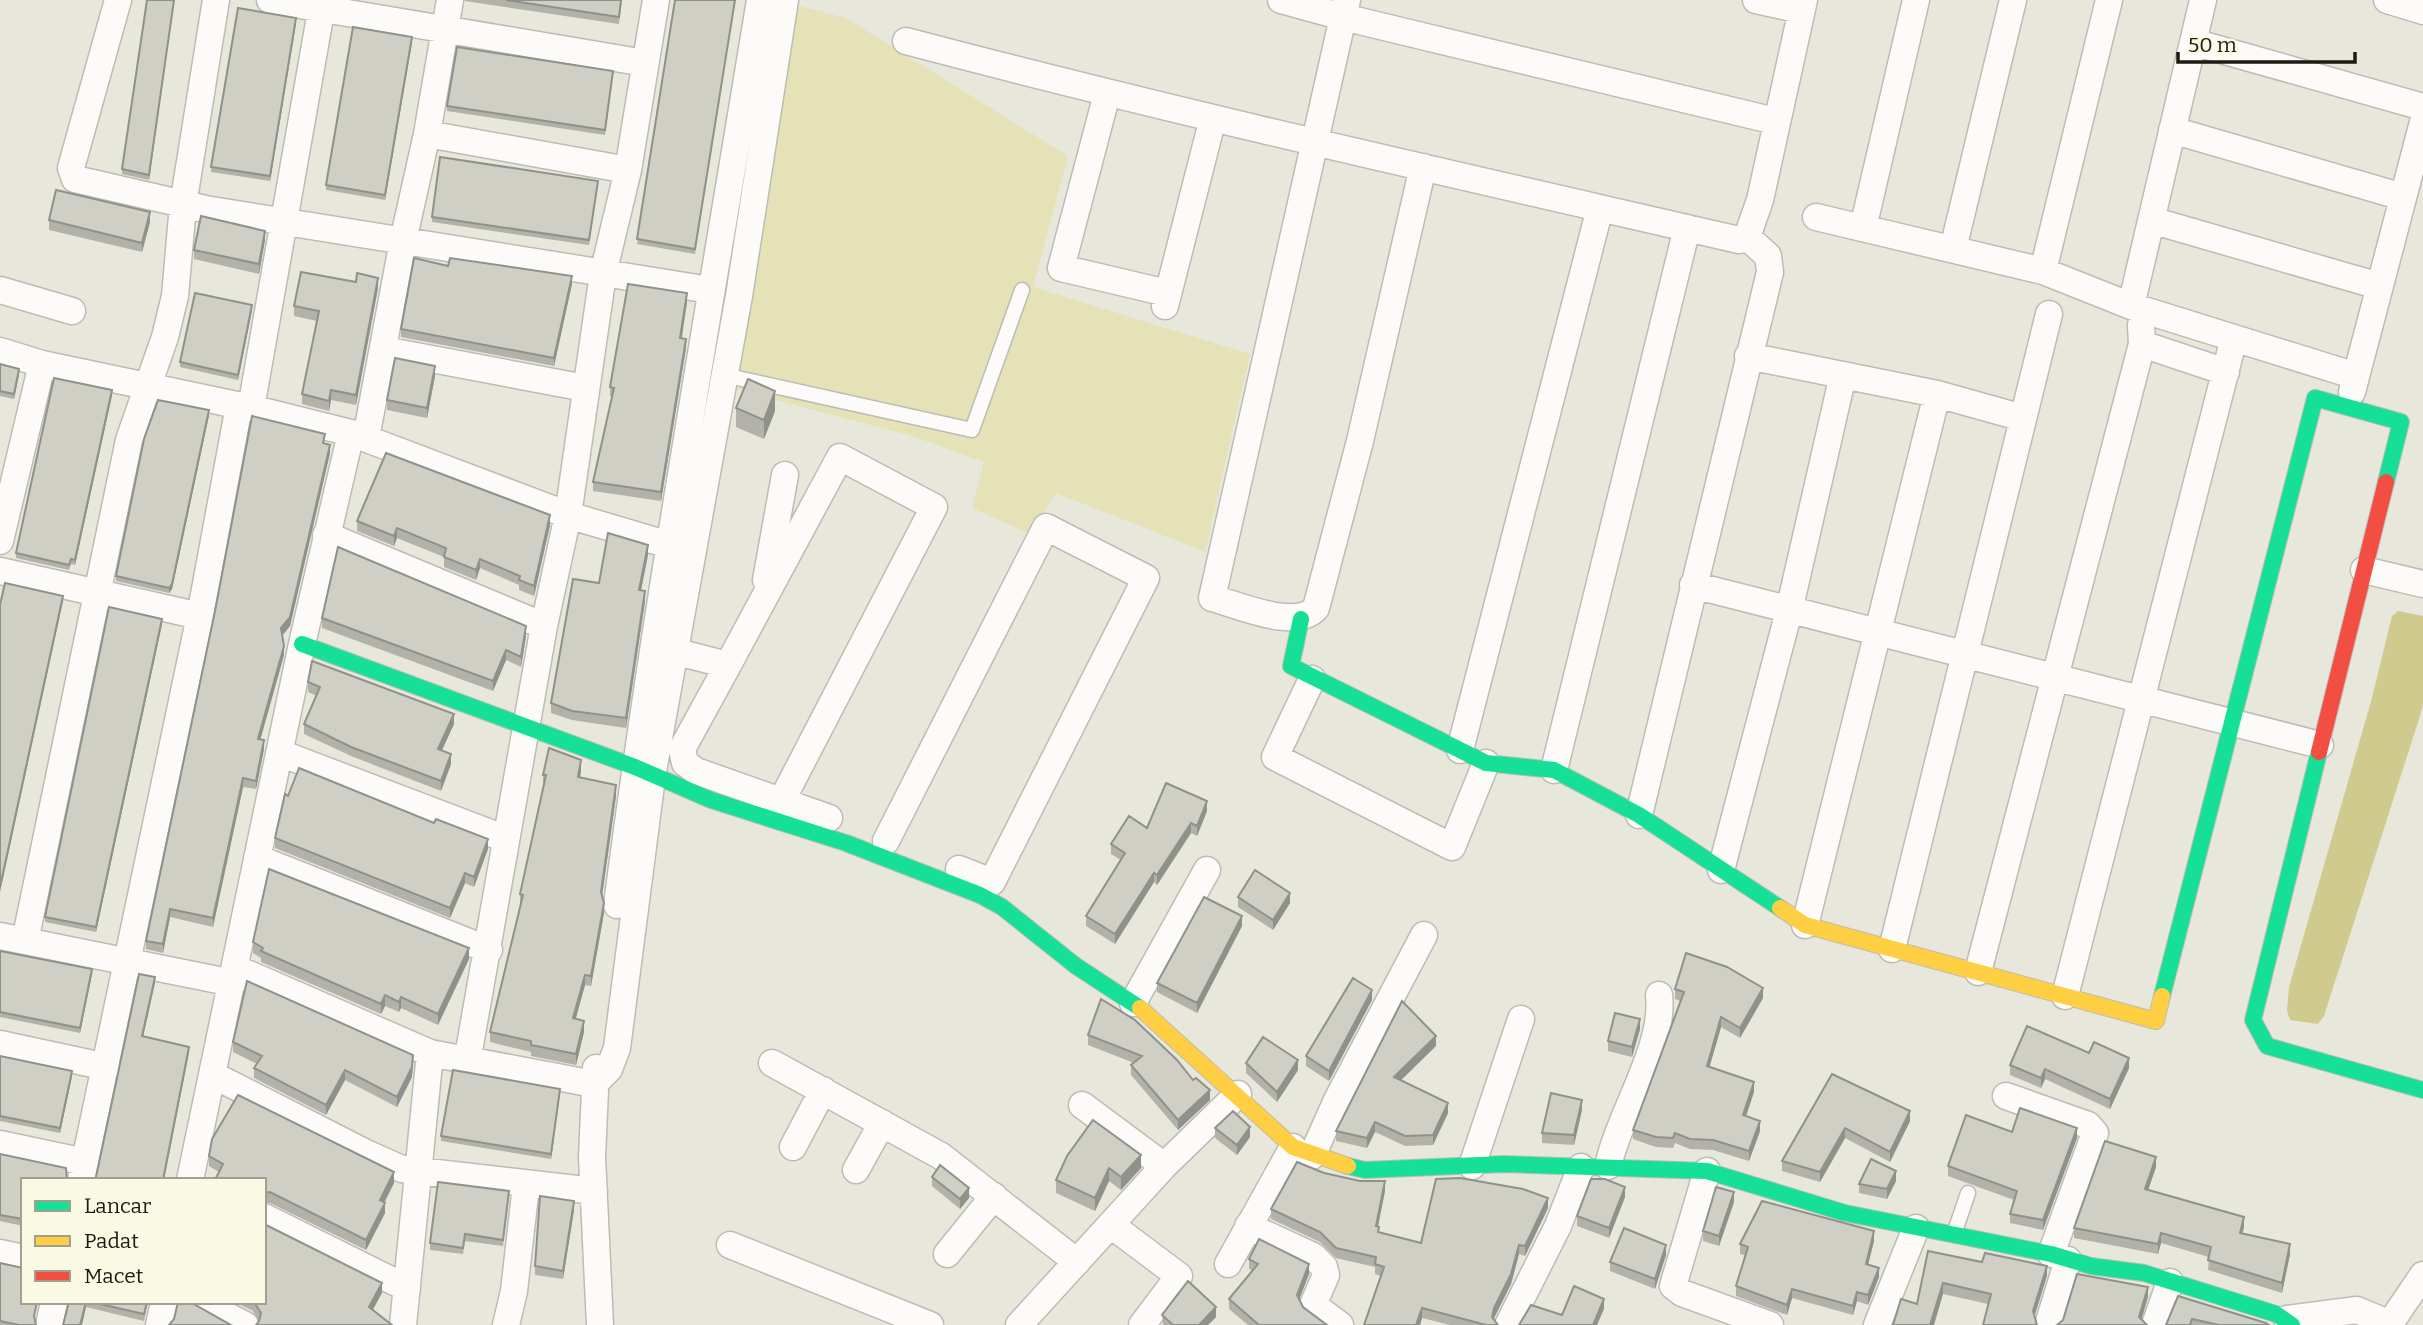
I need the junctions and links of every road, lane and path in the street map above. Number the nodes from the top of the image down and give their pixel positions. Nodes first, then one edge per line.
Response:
1 (118, 0) edge
2 (216, 0) edge
3 (270, 0) edge
4 (450, 0) edge
5 (656, 0) edge
6 (760, 0) edge
7 (785, 0) edge
8 (1281, 0) edge
9 (1756, 0) edge
10 (1916, 0) edge
11 (2013, 0) edge
12 (2109, 0) edge
13 (2203, 0) edge
14 (2387, 0) edge
15 (323, 4) edge
16 (1802, 5) edge
17 (1345, 8) edge
18 (2423, 11) edge
19 (444, 31) junction
20 (906, 41) dead end
21 (2193, 42) junction
22 (645, 63) junction
23 (1107, 94) junction
24 (2423, 107) edge
25 (1213, 118) junction
26 (1776, 121) junction
27 (2423, 122) edge
28 (2172, 130) junction
29 (427, 134) junction
30 (1314, 143) junction
31 (1423, 167) junction
32 (628, 170) junction
33 (2403, 197) junction
34 (183, 205) junction
35 (1600, 208) junction
36 (1816, 216) dead end
37 (283, 220) junction
38 (2151, 220) junction
39 (1687, 228) junction
40 (1863, 228) junction
41 (1747, 237) junction
42 (403, 241) junction
43 (1953, 249) junction
44 (2043, 271) junction
45 (603, 274) junction
46 (2379, 286) junction
47 (0, 290) edge
48 (710, 290) junction
49 (1022, 290) dead end
50 (2136, 308) junction
51 (72, 312) dead end
52 (2049, 314) dead end
53 (2234, 338) junction
54 (2142, 344) junction
55 (384, 350) junction
56 (0, 351) edge
57 (1748, 356) junction
58 (42, 364) junction
59 (2226, 372) junction
60 (724, 375) junction
61 (1843, 375) junction
62 (2356, 376) junction
63 (149, 386) junction
64 (585, 388) junction
65 (1937, 394) junction
66 (245, 407) junction
67 (2347, 407) junction
68 (2023, 418) junction
69 (359, 435) junction
70 (8, 466) edge
71 (785, 475) dead end
72 (568, 515) junction
73 (326, 535) junction
74 (0, 541) edge
75 (683, 549) junction
76 (2364, 570) junction
77 (0, 571) edge
78 (2423, 584) edge
79 (1693, 585) junction
80 (95, 592) junction
81 (761, 607) junction
82 (1789, 611) junction
83 (200, 616) junction
84 (1301, 619) junction
85 (544, 626) junction
86 (1878, 635) junction
87 (302, 644) junction
88 (677, 652) junction
89 (1964, 656) junction
90 (728, 666) junction
91 (2054, 677) junction
92 (1312, 679) junction
93 (2142, 699) junction
94 (2232, 722) junction
95 (527, 730) junction
96 (2320, 745) junction
97 (1460, 750) junction
98 (280, 753) junction
99 (1486, 763) junction
100 (1554, 769) junction
101 (644, 772) junction
102 (781, 802) junction
103 (1639, 815) junction
104 (506, 839) junction
105 (886, 841) junction
106 (257, 858) junction
107 (1207, 870) dead end
108 (1721, 870) junction
109 (1805, 925) junction
110 (1424, 935) dead end
111 (13, 939) edge
112 (1892, 949) junction
113 (489, 950) junction
114 (129, 961) junction
115 (1978, 972) junction
116 (234, 975) junction
117 (1659, 995) dead end
118 (2065, 996) junction
119 (1133, 1003) junction
120 (1521, 1019) dead end
121 (0, 1044) edge
122 (430, 1053) junction
123 (467, 1062) junction
124 (772, 1063) dead end
125 (107, 1067) junction
126 (213, 1075) junction
127 (594, 1084) junction
128 (823, 1090) junction
129 (2423, 1090) edge
130 (1238, 1094) junction
131 (2006, 1096) dead end
132 (1082, 1105) dead end
133 (883, 1123) junction
134 (0, 1144) edge
135 (793, 1147) dead end
136 (1303, 1151) junction
137 (1164, 1166) junction
138 (1472, 1166) junction
139 (1608, 1166) junction
140 (1581, 1167) junction
141 (420, 1169) junction
142 (856, 1170) dead end
143 (83, 1171) edge
144 (1707, 1171) junction
145 (190, 1178) edge
146 (526, 1186) junction
147 (594, 1191) junction
148 (1968, 1193) dead end
149 (993, 1196) junction
150 (266, 1218) edge
151 (1111, 1224) junction
152 (1248, 1226) junction
153 (1916, 1228) junction
154 (1954, 1235) junction
155 (730, 1245) dead end
156 (0, 1253) edge
157 (947, 1254) dead end
158 (2059, 1257) junction
159 (21, 1258) edge
160 (1077, 1262) junction
161 (1228, 1264) dead end
162 (2423, 1275) edge
163 (2170, 1282) junction
164 (407, 1288) junction
165 (54, 1304) edge
166 (164, 1304) edge
167 (204, 1304) edge
168 (2290, 1322) edge
169 (49, 1325) edge
170 (159, 1325) edge
171 (244, 1325) edge
172 (403, 1325) edge
173 (506, 1325) edge
174 (600, 1325) edge
175 (930, 1325) edge
176 (1019, 1325) edge
177 (1142, 1325) edge
178 (1340, 1325) edge
179 (1508, 1325) edge
180 (1770, 1325) edge
181 (1877, 1325) edge
182 (2049, 1325) edge
183 (2155, 1325) edge
184 (2390, 1325) edge

1 - 34 street
2 - 34 street
3 - 15 street
4 - 19 street
5 - 22 street
6 - 48 street
7 - 60 street
8 - 17 street
9 - 16 street
10 - 40 street
11 - 43 street
12 - 44 street
13 - 21 street
14 - 18 street
15 - 19 street
15 - 37 street
16 - 26 street
17 - 26 street
17 - 30 street
19 - 22 street
19 - 29 street
20 - 23 street
21 - 24 street
21 - 28 street
22 - 32 street
23 - 25 street
23 - 25 street
25 - 30 street
26 - 41 street
27 - 33 street
28 - 33 street
28 - 38 street
29 - 32 street
29 - 42 street
30 - 31 street
30 - 84 street
31 - 35 street
31 - 84 street
32 - 45 street
33 - 46 street
34 - 37 street
34 - 63 street
35 - 39 street
35 - 97 street
36 - 40 street
37 - 42 street
37 - 66 street
38 - 46 street
38 - 50 street
39 - 41 street
39 - 100 street
40 - 43 street
41 - 57 street
42 - 45 street
42 - 55 street
43 - 44 street
44 - 50 street
45 - 48 street
45 - 64 street
46 - 62 street
47 - 51 street
48 - 75 street
49 - 60 lane
50 - 53 street
50 - 54 street
52 - 68 street
53 - 59 street
53 - 62 street
54 - 59 street
54 - 91 street
55 - 64 street
55 - 69 street
56 - 58 street
57 - 61 street
57 - 79 street
58 - 63 street
58 - 70 street
59 - 93 street
60 - 75 street
61 - 65 street
61 - 82 street
62 - 67 street
63 - 66 street
63 - 80 street
64 - 72 street
65 - 68 street
65 - 86 street
66 - 69 street
66 - 83 street
67 - 76 street
67 - 94 street
68 - 89 street
69 - 72 street
69 - 73 street
70 - 74 street
71 - 81 street
72 - 75 street
72 - 85 street
73 - 85 street
73 - 87 street
75 - 88 street
75 - 101 street
76 - 78 street
76 - 96 street
77 - 80 street
79 - 82 street
79 - 103 street
80 - 83 street
80 - 111 street
81 - 90 street
81 - 102 street
82 - 86 street
82 - 108 street
83 - 114 street
84 - 92 street
85 - 95 street
86 - 89 street
86 - 109 street
87 - 95 street
87 - 98 street
88 - 90 street
88 - 101 street
89 - 91 street
89 - 112 street
90 - 102 street
91 - 93 street
91 - 115 street
92 - 97 street
92 - 99 street
93 - 94 street
93 - 118 street
94 - 96 street
94 - 118 street
95 - 101 street
95 - 104 street
96 - 129 street
97 - 99 street
98 - 104 street
98 - 106 street
99 - 100 street
100 - 103 street
101 - 119 street
101 - 127 street
102 - 105 street
103 - 108 street
104 - 113 street
105 - 105 street
106 - 113 street
106 - 116 street
107 - 119 street
108 - 109 street
109 - 112 street
110 - 136 street
111 - 114 street
112 - 115 street
113 - 123 street
114 - 116 street
114 - 125 street
115 - 118 street
116 - 122 street
116 - 126 street
117 - 139 street
119 - 130 street
120 - 138 street
121 - 125 street
122 - 123 street
122 - 141 street
123 - 127 street
124 - 128 street
125 - 143 street
126 - 141 street
126 - 145 street
127 - 147 street
128 - 133 street
128 - 135 street
130 - 136 street
130 - 137 street
131 - 158 street
132 - 137 street
133 - 142 street
133 - 149 street
134 - 143 street
136 - 138 street
136 - 152 street
137 - 151 street
138 - 140 street
139 - 140 street
139 - 144 street
140 - 179 street
141 - 146 street
141 - 164 street
144 - 153 street
144 - 180 street
146 - 147 street
146 - 173 street
147 - 174 street
148 - 154 lane
149 - 157 street
149 - 160 street
150 - 164 street
151 - 160 street
151 - 177 street
152 - 161 street
152 - 178 street
153 - 154 street
153 - 181 street
154 - 158 street
155 - 175 street
156 - 159 street
158 - 163 street
158 - 182 street
160 - 176 street
162 - 184 street
163 - 168 street
163 - 183 street
164 - 172 street
165 - 169 street
166 - 170 street
167 - 171 street
168 - 184 street

